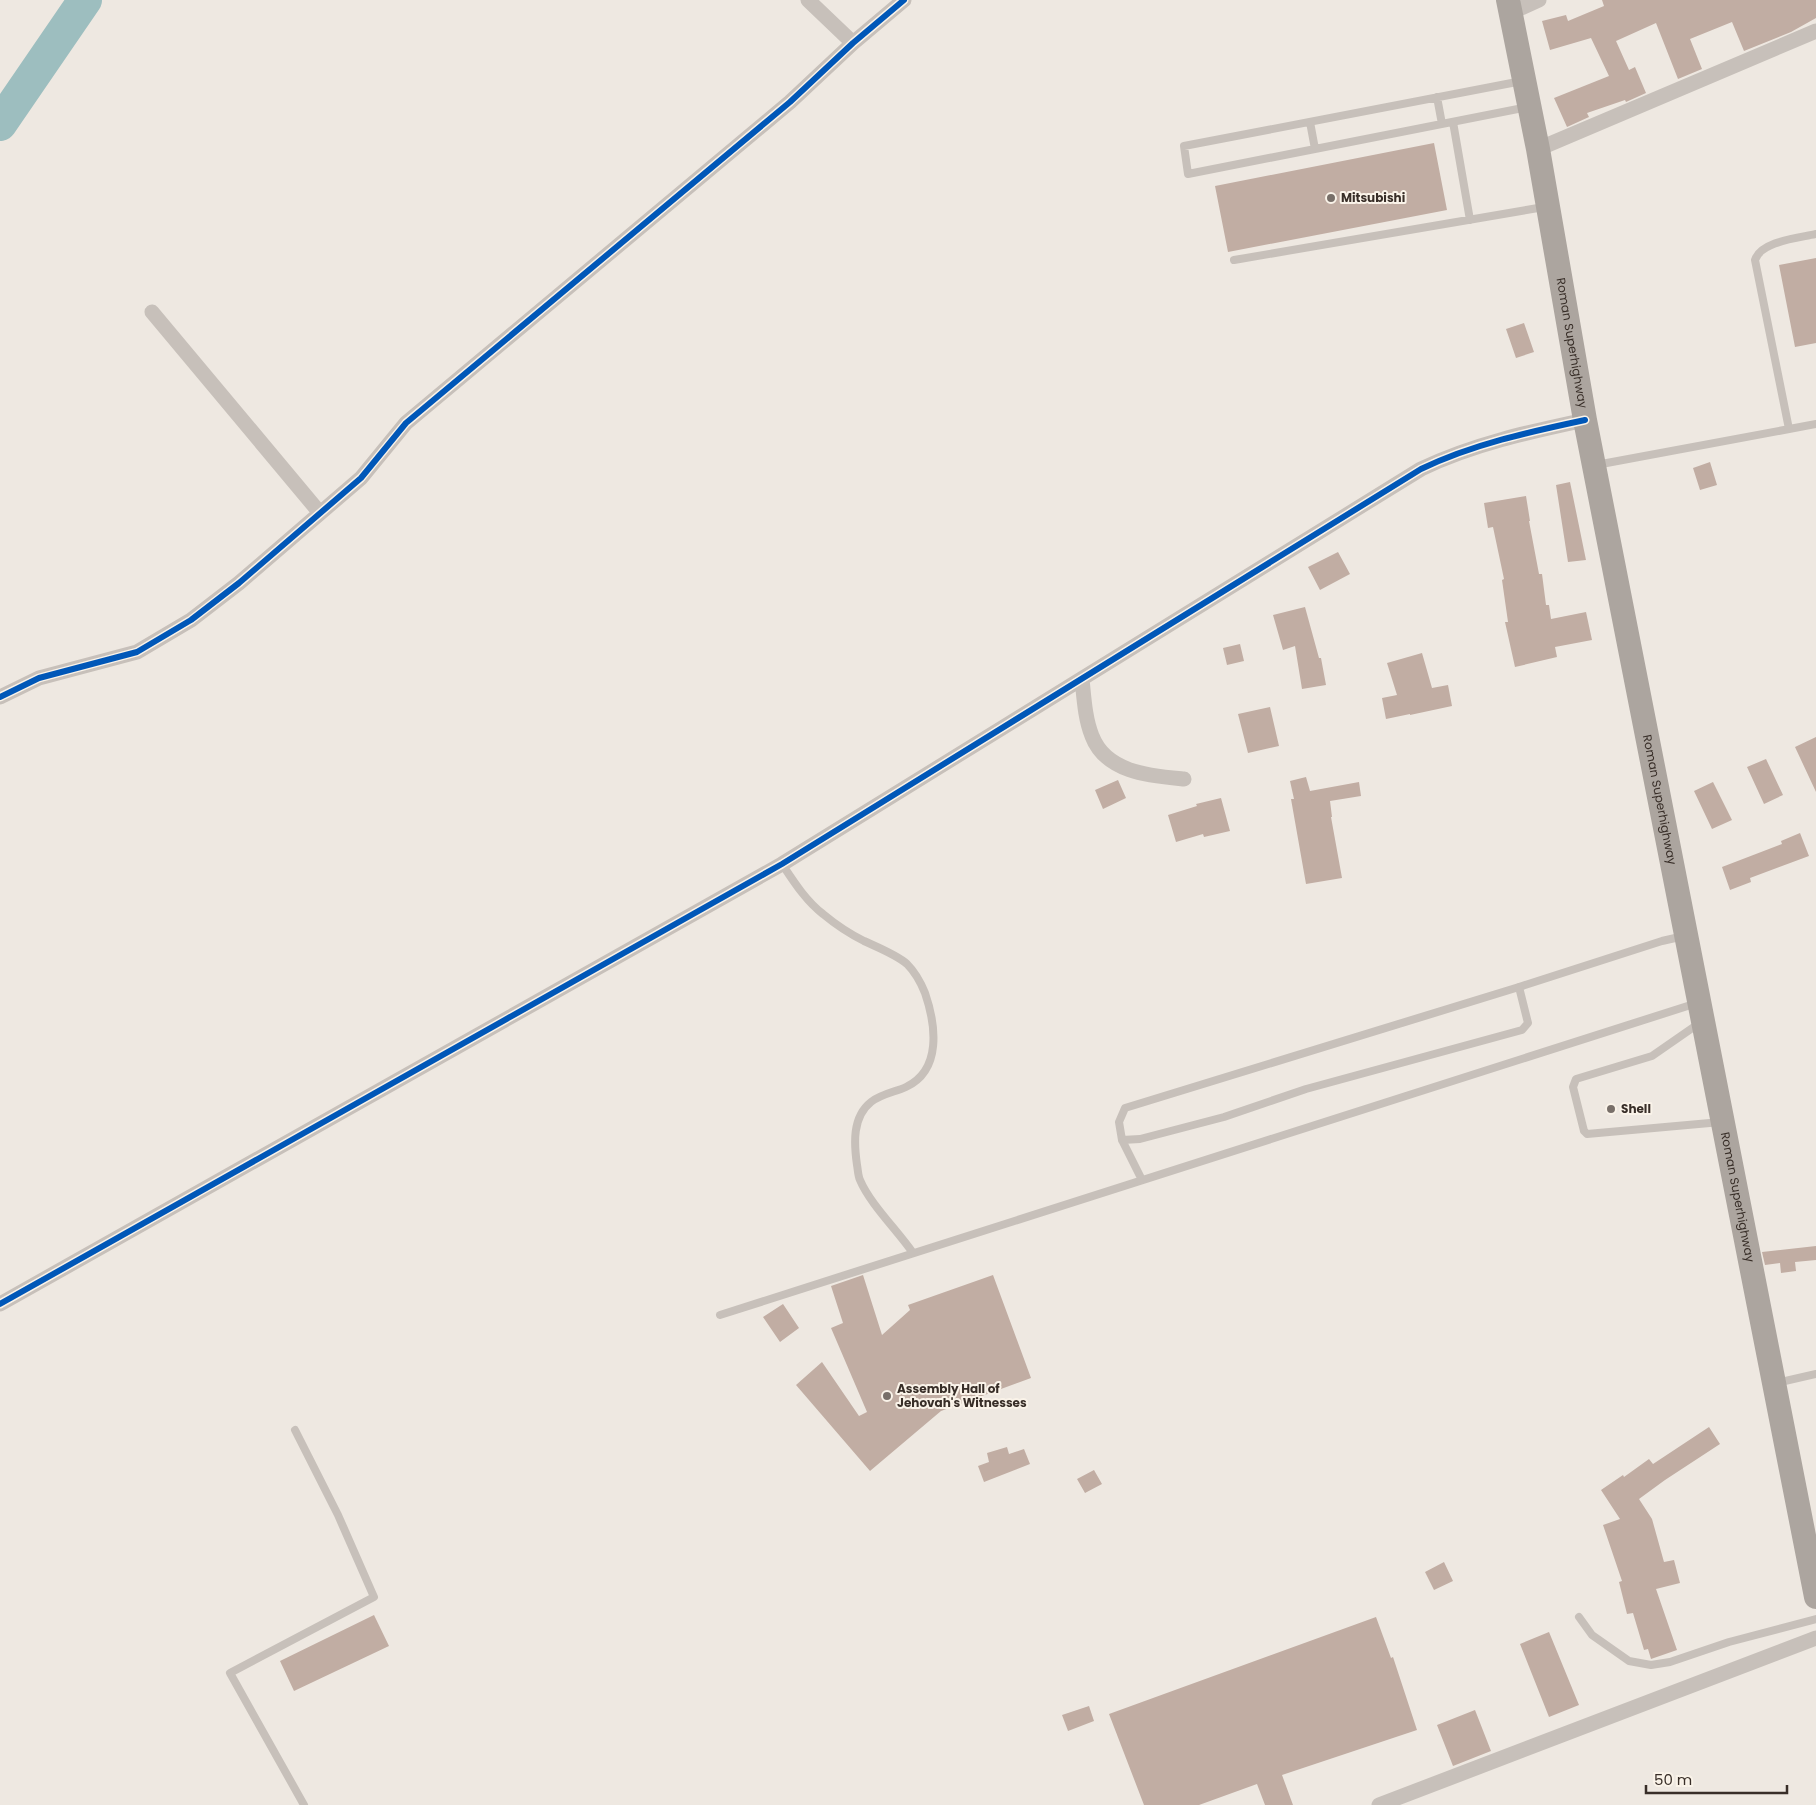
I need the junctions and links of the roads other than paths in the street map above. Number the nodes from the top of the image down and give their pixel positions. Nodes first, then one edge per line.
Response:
1 (808, 0) edge
2 (904, 0) edge
3 (1539, 0) edge
4 (1509, 6) edge
5 (1816, 31) edge
6 (853, 43) junction
7 (1524, 81) junction
8 (1436, 97) junction
9 (1529, 107) junction
10 (1310, 122) junction
11 (1453, 122) junction
12 (1442, 124) junction
13 (1315, 149) junction
14 (1538, 149) junction
15 (1548, 206) junction
16 (1470, 220) junction
17 (1816, 234) edge
18 (1234, 260) dead end
19 (152, 312) dead end
20 (1585, 420) junction
21 (1816, 424) edge
22 (1789, 429) junction
23 (1594, 465) junction
24 (320, 513) junction
25 (1082, 679) junction
26 (0, 697) edge
27 (1184, 778) dead end
28 (782, 864) junction
29 (1686, 936) junction
30 (1519, 987) junction
31 (1701, 1012) junction
32 (1723, 1122) junction
33 (1122, 1140) junction
34 (1142, 1180) junction
35 (913, 1253) junction
36 (0, 1304) edge
37 (720, 1315) dead end
38 (1816, 1374) edge
39 (1774, 1383) junction
40 (295, 1430) dead end
41 (1816, 1597) edge
42 (1579, 1617) dead end
43 (1816, 1619) edge
44 (1816, 1638) edge
45 (304, 1805) edge
46 (1380, 1805) edge

1 - 6 street
2 - 6 street
3 - 4 street
4 - 7 main road, Roman Superhighway
5 - 14 street
6 - 24 street
7 - 8 lane
7 - 9 main road, Roman Superhighway
8 - 10 lane
8 - 12 lane
9 - 11 lane
9 - 14 main road, Roman Superhighway
10 - 13 lane
10 - 13 lane
11 - 12 lane
11 - 16 lane
12 - 13 lane
14 - 15 main road, Roman Superhighway
15 - 16 lane
15 - 20 main road, Roman Superhighway
16 - 18 lane
17 - 22 lane
19 - 24 street
20 - 23 main road, Roman Superhighway
20 - 25 street
21 - 22 lane
22 - 23 lane
23 - 29 main road, Roman Superhighway
24 - 26 street
25 - 27 street
25 - 28 street
28 - 35 lane
28 - 36 street
29 - 30 lane
29 - 31 main road, Roman Superhighway
30 - 33 lane
30 - 33 lane
31 - 32 main road, Roman Superhighway
31 - 32 lane
31 - 34 lane
32 - 39 main road, Roman Superhighway
33 - 34 lane
34 - 35 lane
35 - 37 lane
38 - 39 lane
39 - 41 main road, Roman Superhighway
40 - 45 lane
42 - 43 lane
44 - 46 street

